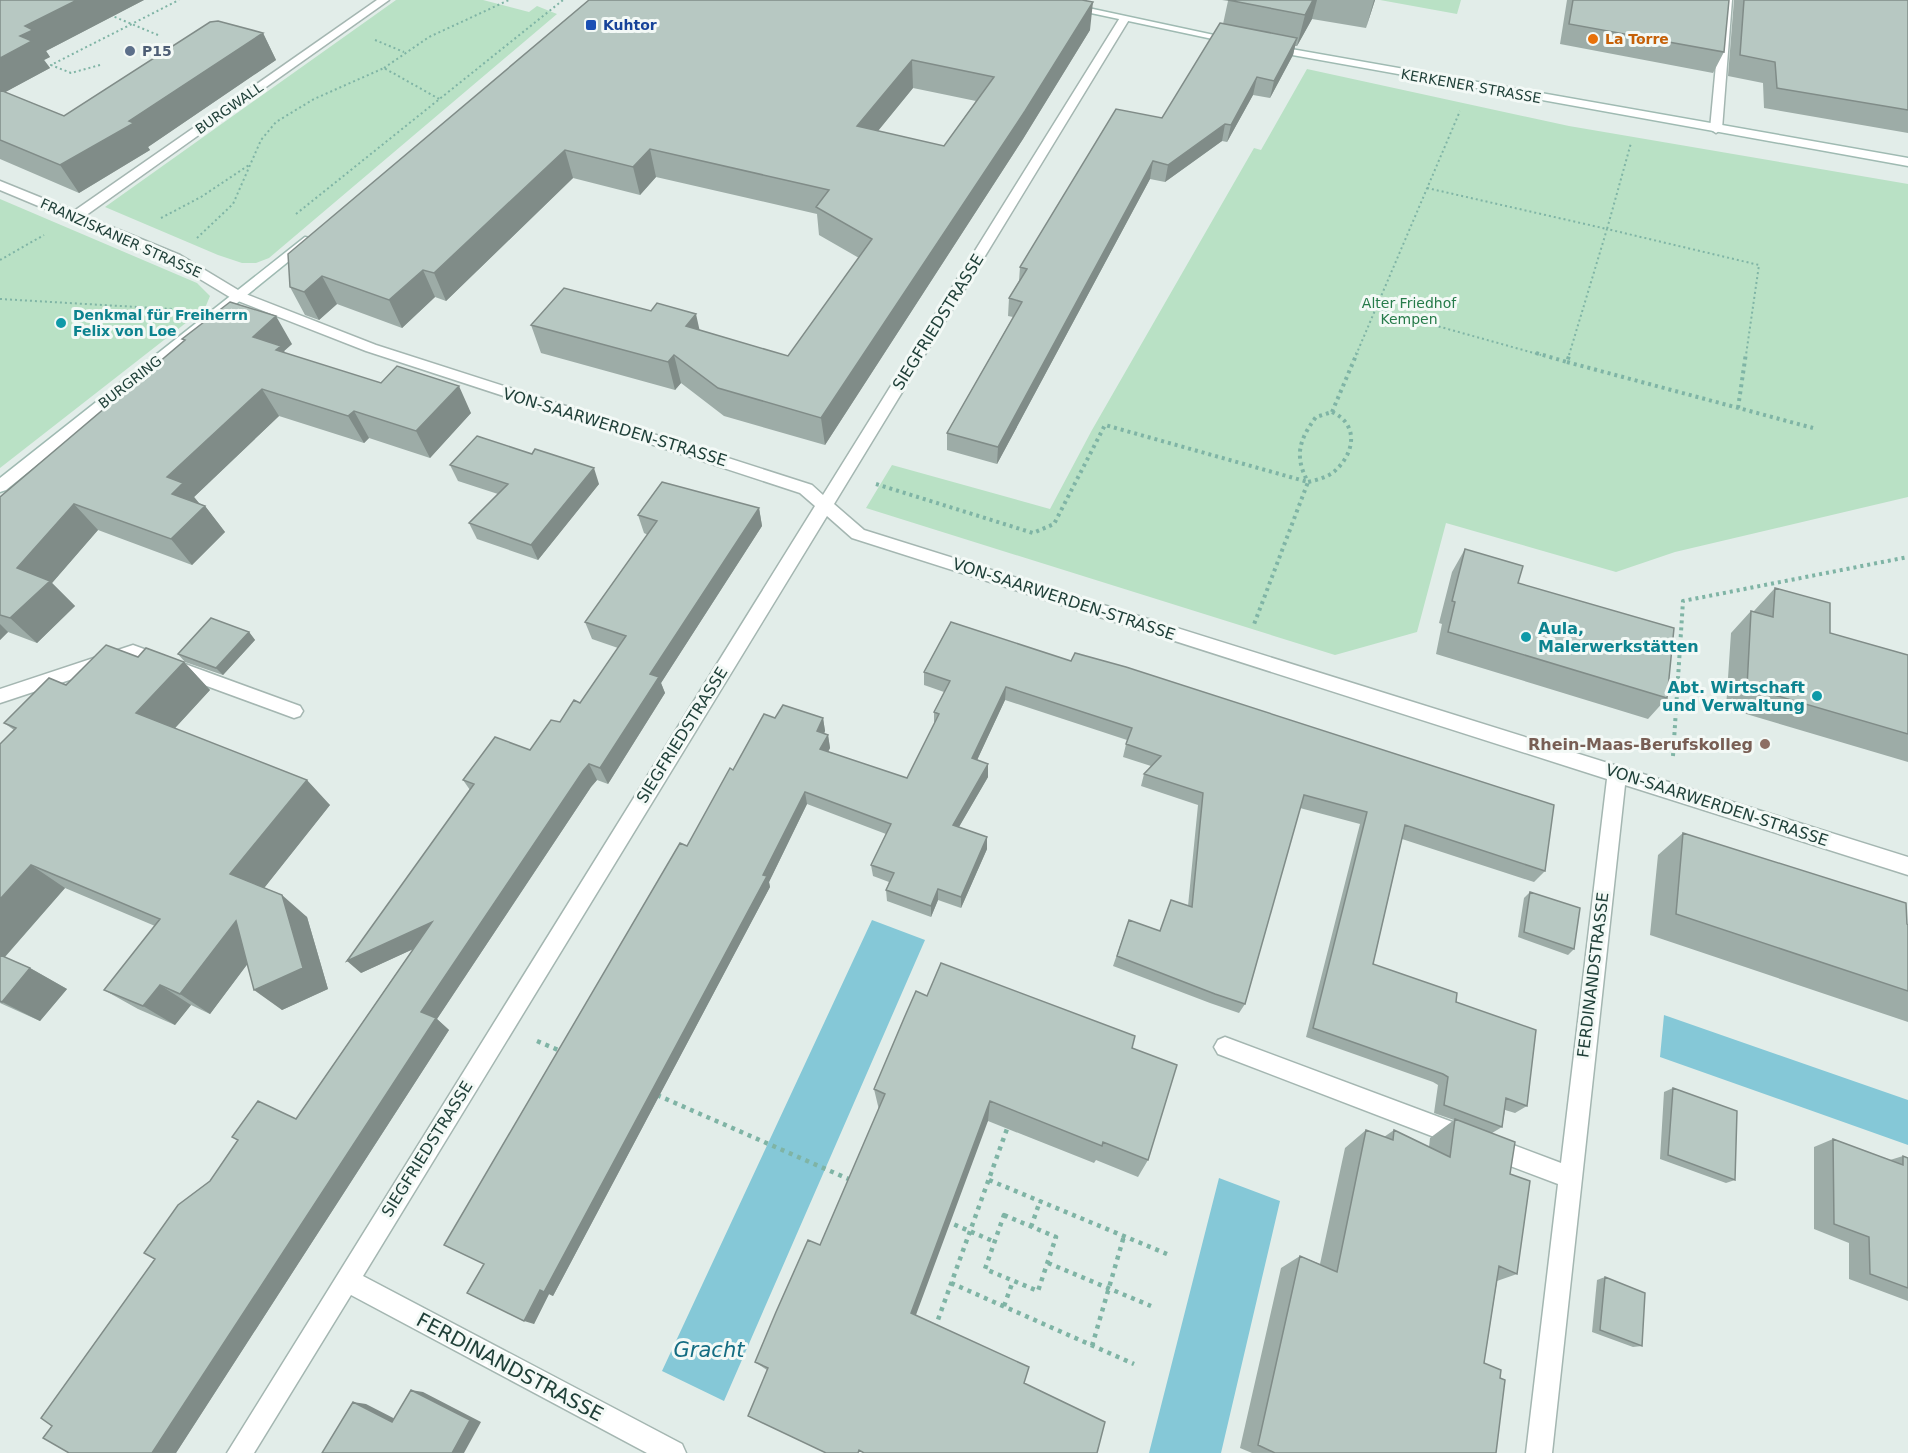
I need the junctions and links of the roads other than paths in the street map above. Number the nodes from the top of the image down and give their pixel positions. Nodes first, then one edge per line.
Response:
1 (384, 0) edge
2 (1035, 0) edge
3 (1727, 0) edge
4 (1125, 18) junction
5 (1716, 129) junction
6 (1908, 162) edge
7 (0, 185) edge
8 (75, 217) junction
9 (319, 230) edge
10 (238, 296) junction
11 (0, 486) edge
12 (825, 504) junction
13 (0, 696) edge
14 (294, 711) dead end
15 (1617, 772) junction
16 (1908, 866) edge
17 (1226, 1047) dead end
18 (1569, 1177) junction
19 (347, 1280) junction
20 (240, 1453) edge
21 (673, 1453) edge
22 (1539, 1453) edge

1 - 8 street, BURGWALL
2 - 4 street, KERKENER STRASSE
3 - 5 street
4 - 5 street, KERKENER STRASSE
4 - 12 street, SIEGFRIEDSTRASSE
5 - 6 street, KERKENER STRASSE
7 - 8 street, FRANZISKANER STRASSE
8 - 10 street, FRANZISKANER STRASSE
9 - 10 street, BURGRING
10 - 11 street, BURGRING
10 - 12 street, VON-SAARWERDEN-STRASSE
12 - 15 street, VON-SAARWERDEN-STRASSE
12 - 19 street, SIEGFRIEDSTRASSE
13 - 14 street
15 - 16 street, VON-SAARWERDEN-STRASSE
15 - 18 street, FERDINANDSTRASSE
17 - 18 street
18 - 22 street, FERDINANDSTRASSE
19 - 20 street, SIEGFRIEDSTRASSE
19 - 21 street, FERDINANDSTRASSE

